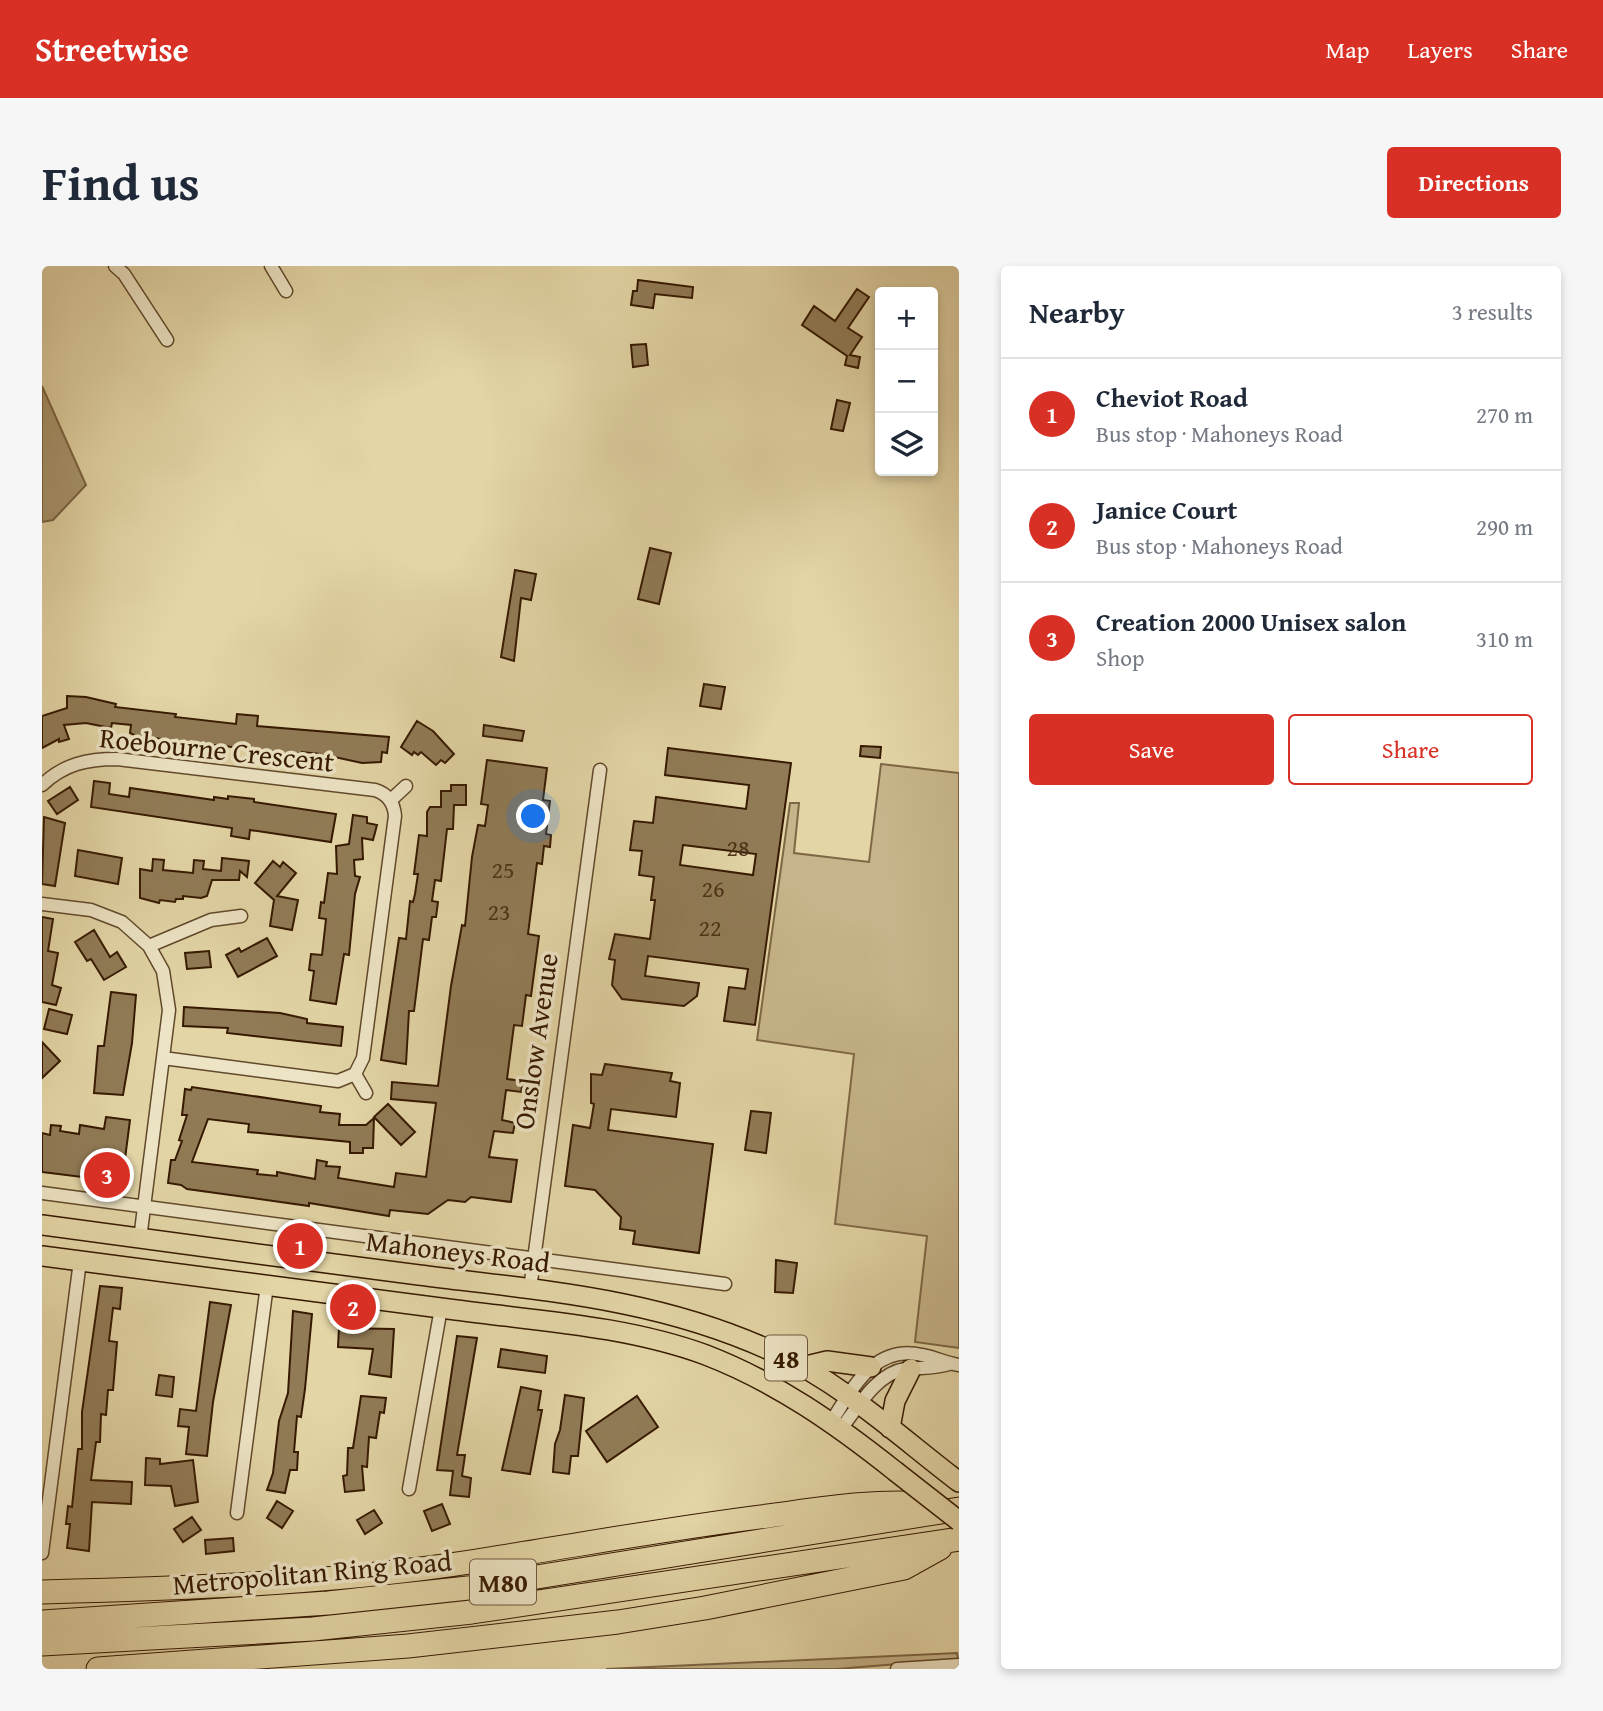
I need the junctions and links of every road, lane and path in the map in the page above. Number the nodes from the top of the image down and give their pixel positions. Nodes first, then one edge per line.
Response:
1 (115, 266) edge
2 (271, 266) edge
3 (286, 291) dead end
4 (167, 340) dead end
5 (600, 770) dead end
6 (42, 786) edge
7 (406, 786) dead end
8 (391, 800) junction
9 (42, 904) edge
10 (241, 916) dead end
11 (149, 946) junction
12 (163, 1058) junction
13 (355, 1074) junction
14 (366, 1093) dead end
15 (42, 1193) edge
16 (144, 1208) junction
17 (42, 1225) edge
18 (140, 1239) junction
19 (42, 1256) edge
20 (533, 1260) junction
21 (80, 1261) junction
22 (724, 1284) dead end
23 (267, 1285) junction
24 (530, 1289) junction
25 (441, 1308) junction
26 (526, 1320) junction
27 (954, 1365) edge
28 (802, 1367) junction
29 (871, 1367) junction
30 (911, 1369) junction
31 (853, 1401) junction
32 (836, 1425) junction
33 (890, 1428) junction
34 (959, 1482) edge
35 (409, 1489) dead end
36 (959, 1507) edge
37 (237, 1513) dead end
38 (958, 1533) edge
39 (42, 1553) edge
40 (42, 1592) edge
41 (42, 1622) edge
42 (42, 1644) edge
43 (959, 1665) edge
44 (98, 1669) edge
45 (897, 1669) edge

1 - 4 street
2 - 3 street
5 - 20 street, Onslow Avenue
6 - 8 street, Roebourne Crescent
7 - 8 street
8 - 13 street
9 - 11 street
10 - 11 street
11 - 12 street
12 - 13 street
12 - 16 street
13 - 14 street
15 - 16 street
16 - 18 street
16 - 20 street
17 - 18 main road, Mahoneys Road / 48
18 - 24 main road, Mahoneys Road / 48
19 - 21 main road, Mahoneys Road / 48
20 - 22 street
20 - 24 street, Onslow Avenue
21 - 23 main road, Mahoneys Road / 48
21 - 39 street
23 - 25 main road, Mahoneys Road / 48
23 - 37 street
24 - 26 main road, Onslow Avenue
24 - 28 main road, Mahoneys Road / 48
25 - 26 main road, Mahoneys Road / 48
25 - 35 street
26 - 32 main road, Mahoneys Road / 48
27 - 29 street
27 - 30 street
28 - 29 main road
28 - 31 main road, Mahoneys Road / 48
29 - 31 street
30 - 31 street
30 - 33 main road
31 - 32 street
31 - 33 main road, Mahoneys Road / 48
32 - 38 main road, Mahoneys Road / 48, bridge
33 - 34 main road, Mahoneys Road / 48
36 - 40 highway
36 - 41 highway, Metropolitan Ring Road / M80
38 - 42 highway, Metropolitan Ring Road / M80
38 - 44 highway
43 - 45 street

